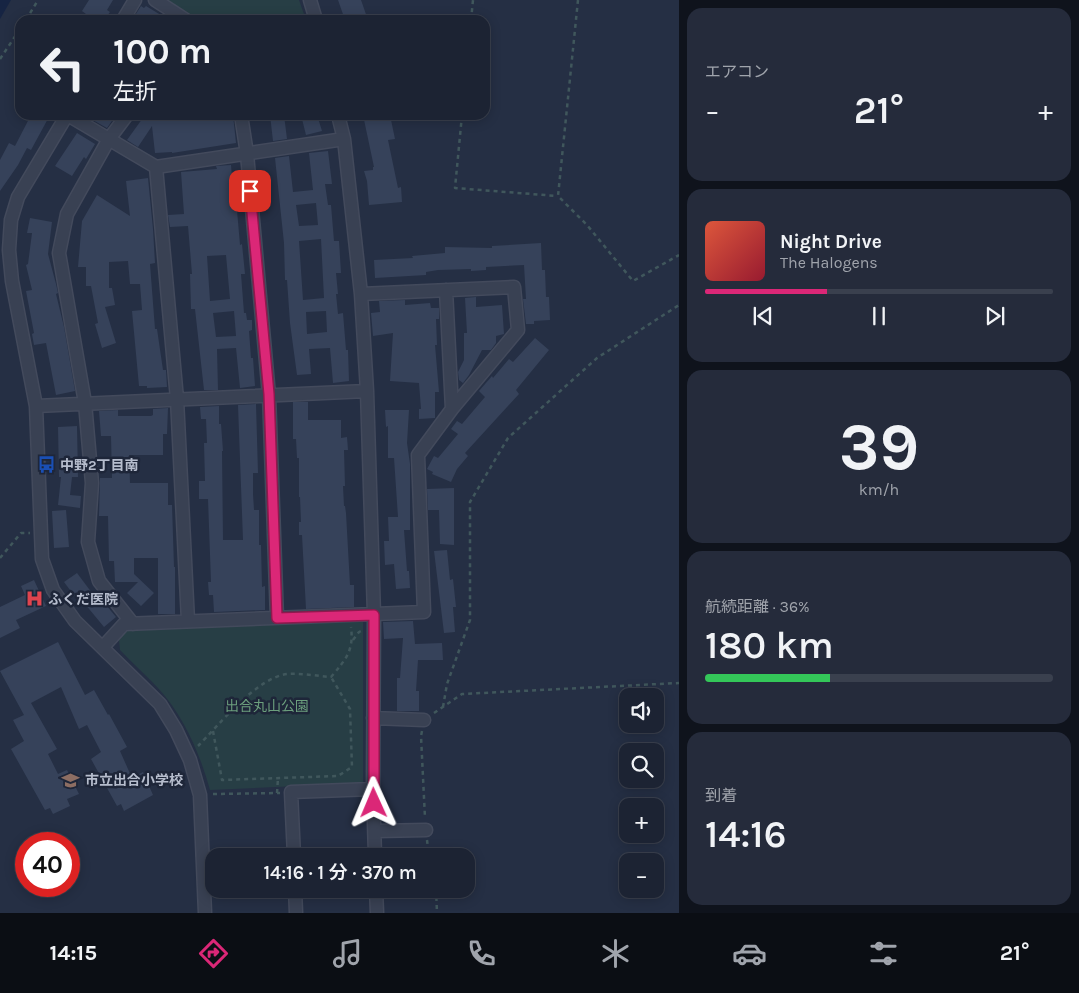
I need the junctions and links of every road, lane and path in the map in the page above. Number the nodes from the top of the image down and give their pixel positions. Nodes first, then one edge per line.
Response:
1 (38, 0) edge
2 (135, 0) edge
3 (154, 0) edge
4 (310, 0) edge
5 (473, 0) edge
6 (578, 0) edge
7 (29, 15) edge
8 (126, 15) edge
9 (178, 15) edge
10 (314, 15) edge
11 (472, 15) edge
12 (15, 36) edge
13 (0, 59) edge
14 (64, 120) edge
15 (75, 120) edge
16 (123, 120) edge
17 (241, 120) edge
18 (339, 120) edge
19 (461, 120) edge
20 (344, 139) junction
21 (109, 140) junction
22 (247, 154) junction
23 (156, 167) junction
24 (558, 196) junction
25 (679, 255) edge
26 (446, 290) junction
27 (360, 294) junction
28 (679, 305) edge
29 (366, 391) junction
30 (269, 394) junction
31 (177, 399) junction
32 (85, 403) junction
33 (36, 406) junction
34 (452, 409) junction
35 (41, 532) junction
36 (0, 558) edge
37 (374, 615) junction
38 (349, 616) junction
39 (277, 618) junction
40 (188, 622) junction
41 (134, 624) junction
42 (103, 647) junction
43 (331, 677) junction
44 (679, 683) edge
45 (443, 707) junction
46 (373, 718) junction
47 (424, 720) junction
48 (213, 732) junction
49 (188, 756) junction
50 (278, 778) junction
51 (373, 789) junction
52 (291, 792) junction
53 (277, 793) junction
54 (200, 795) junction
55 (426, 830) junction
56 (374, 831) junction
57 (294, 848) edge
58 (375, 848) edge
59 (428, 848) edge
60 (295, 898) edge
61 (376, 898) edge
62 (436, 898) edge
63 (205, 913) edge
64 (296, 913) edge
65 (377, 913) edge
66 (437, 913) edge

1 - 7 path
2 - 8 street
3 - 9 street
4 - 10 street
5 - 11 path
6 - 24 path
12 - 13 path
14 - 33 street
15 - 21 street
16 - 21 street
17 - 22 street
18 - 20 street
19 - 24 path
20 - 22 street
20 - 27 street
21 - 23 street
21 - 32 street
22 - 23 street
22 - 30 street
23 - 31 street
24 - 25 path
26 - 27 street
26 - 34 street
26 - 34 street
27 - 29 street
28 - 45 path
29 - 30 street
29 - 37 street
30 - 31 street
30 - 39 street
31 - 32 street
31 - 40 street
32 - 33 street
32 - 41 street
33 - 35 street
34 - 37 street
35 - 36 path
35 - 42 street
37 - 38 street
37 - 46 street
38 - 39 street
38 - 43 path
39 - 40 street
40 - 41 street
41 - 42 street
42 - 49 street
43 - 48 path
43 - 50 path
44 - 45 path
45 - 47 path
46 - 47 street
46 - 51 street
47 - 55 path
48 - 49 path
48 - 50 path
49 - 54 street
50 - 53 path
51 - 52 street
51 - 56 street
52 - 53 path
52 - 57 street
53 - 54 path
54 - 63 street
55 - 56 street
55 - 59 path
56 - 58 street
60 - 64 street
61 - 65 street
62 - 66 path

